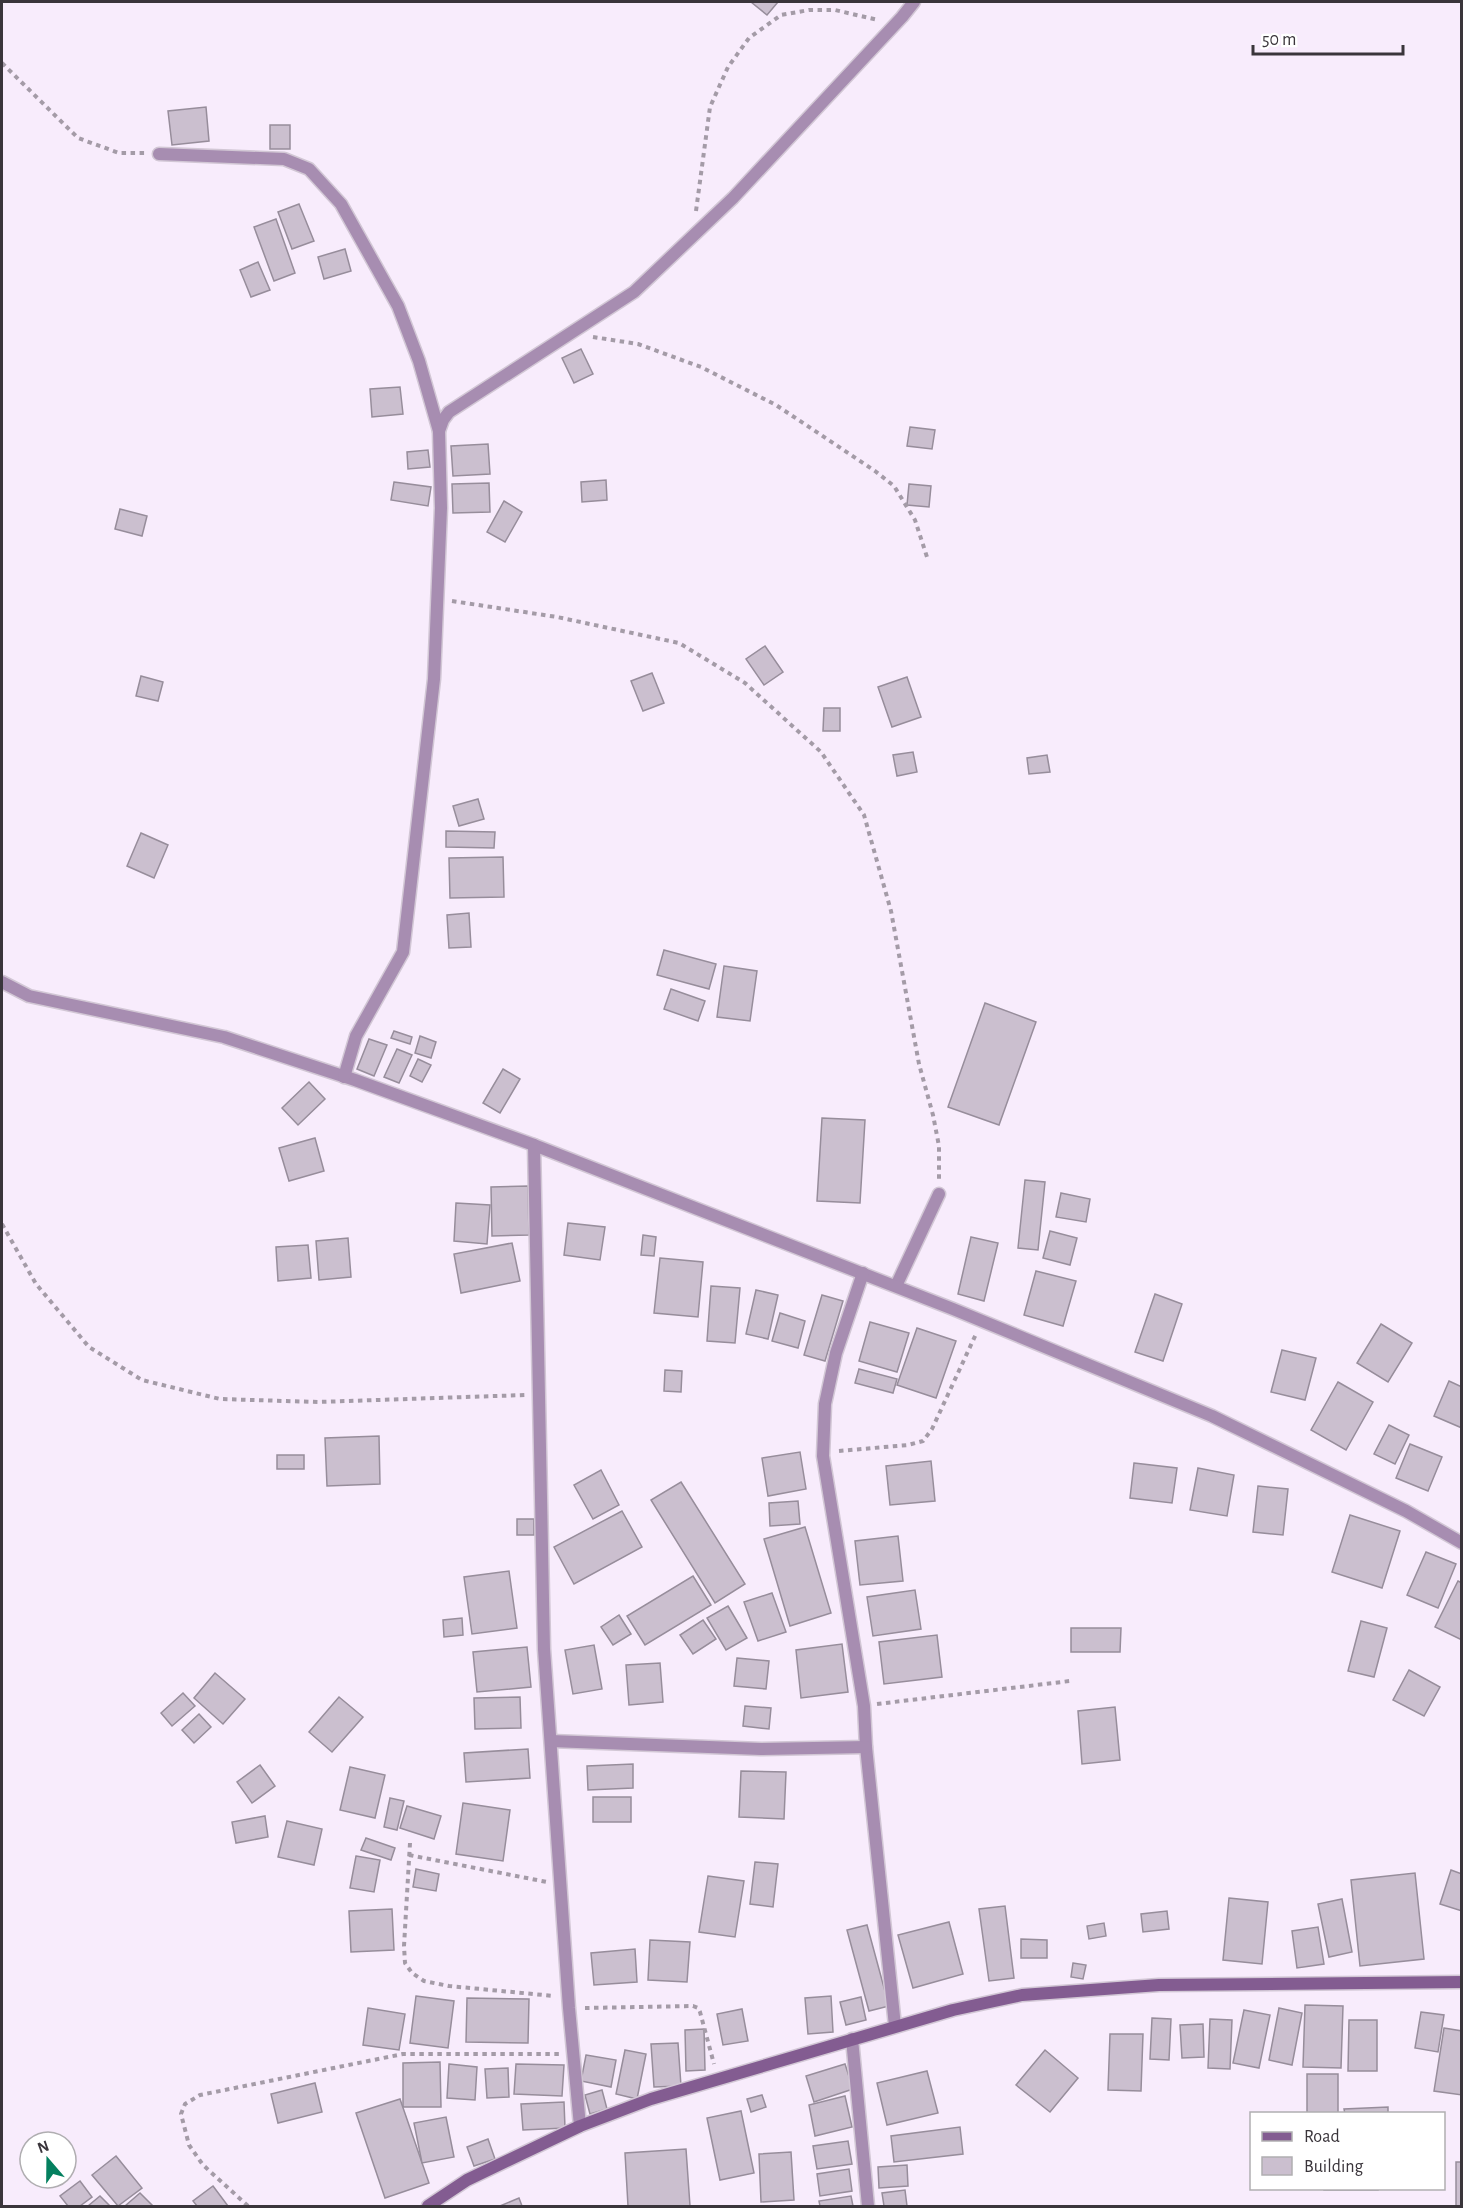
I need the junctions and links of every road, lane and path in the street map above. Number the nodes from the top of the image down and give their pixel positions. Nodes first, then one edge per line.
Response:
1 (914, 2) edge
2 (895, 24) junction
3 (2, 63) edge
4 (159, 154) joint
5 (693, 236) junction
6 (568, 333) junction
7 (439, 431) junction
8 (927, 557) dead end
9 (436, 598) junction
10 (2, 982) edge
11 (344, 1077) junction
12 (534, 1145) junction
13 (939, 1194) joint
14 (2, 1224) edge
15 (863, 1273) junction
16 (896, 1286) junction
17 (982, 1321) junction
18 (539, 1395) junction
19 (823, 1452) junction
20 (1461, 1543) edge
21 (1070, 1681) dead end
22 (864, 1706) junction
23 (551, 1741) junction
24 (866, 1747) junction
25 (410, 1843) dead end
26 (409, 1855) junction
27 (561, 1885) junction
28 (1461, 1982) edge
29 (569, 2003) junction
30 (895, 2026) junction
31 (852, 2039) junction
32 (573, 2054) junction
33 (718, 2079) junction
34 (579, 2126) junction
35 (248, 2206) edge
36 (428, 2206) edge
37 (868, 2206) edge

1 - 2 street
2 - 5 street
2 - 5 path
3 - 4 path
4 - 7 street
5 - 6 street
6 - 7 street
6 - 8 path
7 - 9 street
9 - 11 street
9 - 13 path
10 - 11 street
11 - 12 street
12 - 15 street
12 - 18 street
13 - 16 street
14 - 18 path
15 - 16 street
15 - 19 street
16 - 17 street
17 - 19 path
17 - 20 street
18 - 23 street
19 - 22 street
21 - 22 path
22 - 24 street
23 - 24 street
23 - 27 street
24 - 30 street
25 - 26 path
26 - 27 path
26 - 29 path
27 - 29 street
28 - 30 street
29 - 32 street
29 - 33 path
30 - 31 street
31 - 33 street
31 - 37 street
32 - 34 street
32 - 35 path
33 - 34 street
34 - 36 street

